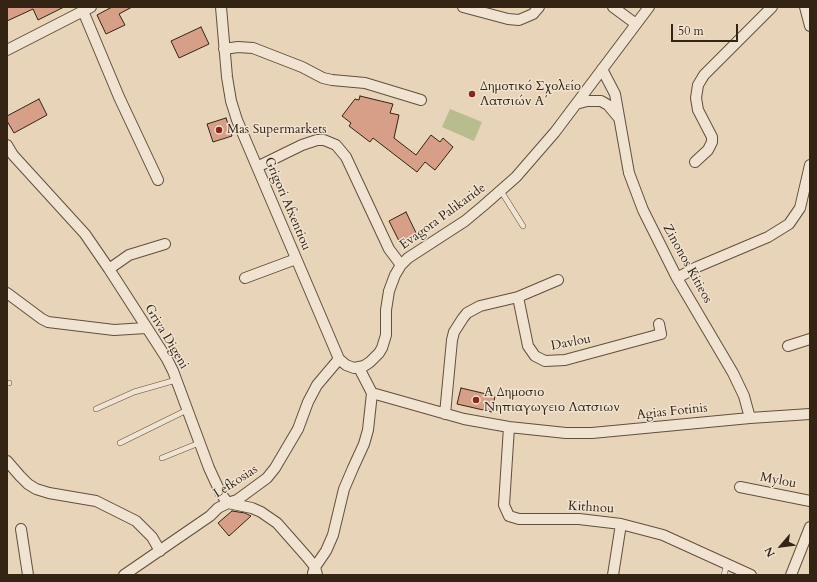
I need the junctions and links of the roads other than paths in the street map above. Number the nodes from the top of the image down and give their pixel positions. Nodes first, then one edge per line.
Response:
1 (221, 7) edge
2 (463, 7) edge
3 (539, 7) edge
4 (613, 7) edge
5 (649, 7) edge
6 (772, 7) edge
7 (805, 7) edge
8 (88, 9) edge
9 (636, 24) junction
10 (810, 26) edge
11 (224, 49) junction
12 (7, 50) edge
13 (602, 69) junction
14 (421, 100) dead end
15 (576, 104) junction
16 (618, 117) junction
17 (7, 145) edge
18 (10, 156) edge
19 (695, 162) dead end
20 (810, 165) edge
21 (257, 167) junction
22 (158, 180) dead end
23 (501, 191) junction
24 (523, 226) dead end
25 (165, 244) dead end
26 (296, 259) junction
27 (401, 265) junction
28 (109, 269) junction
29 (245, 278) dead end
30 (677, 278) junction
31 (558, 280) dead end
32 (7, 293) edge
33 (518, 297) junction
34 (659, 324) dead end
35 (146, 328) junction
36 (810, 339) edge
37 (788, 346) dead end
38 (339, 359) junction
39 (359, 368) junction
40 (176, 380) junction
41 (372, 393) junction
42 (96, 409) dead end
43 (187, 410) junction
44 (445, 414) junction
45 (810, 414) edge
46 (750, 418) junction
47 (509, 427) junction
48 (120, 443) dead end
49 (200, 443) junction
50 (162, 458) dead end
51 (7, 460) edge
52 (740, 487) dead end
53 (810, 501) edge
54 (228, 503) junction
55 (621, 524) junction
56 (810, 527) edge
57 (21, 529) dead end
58 (160, 551) junction
59 (727, 564) junction
60 (314, 572) edge
61 (28, 575) edge
62 (124, 575) edge
63 (613, 575) edge
64 (724, 575) edge
65 (751, 575) edge
66 (792, 575) edge

1 - 11 street, Grigori Afxentiou
2 - 3 street
4 - 9 street
5 - 9 street, Evagora Palikaride
6 - 19 street
7 - 10 street
8 - 12 street
8 - 22 street
9 - 13 street, Evagora Palikaride
11 - 14 street
11 - 21 street, Grigori Afxentiou
13 - 15 street, Evagora Palikaride
13 - 16 street, Zinonos Kitieos
15 - 16 street
15 - 23 street, Evagora Palikaride
16 - 30 street, Zinonos Kitieos
17 - 18 street, Griva Digeni
18 - 28 street, Griva Digeni
20 - 30 street
21 - 26 street, Grigori Afxentiou
21 - 27 street
23 - 24 lane
23 - 27 street, Evagora Palikaride
25 - 28 street
26 - 29 street
26 - 38 street, Grigori Afxentiou
27 - 39 street, Evagora Palikaride
28 - 35 street, Griva Digeni
30 - 46 street, Zinonos Kitieos
31 - 33 street
32 - 35 street
33 - 34 street, Davlou
33 - 44 street
35 - 40 street, Griva Digeni
36 - 37 street
38 - 39 street
38 - 54 street, Lefkosias
39 - 41 street
40 - 42 lane
40 - 43 street, Griva Digeni
41 - 44 street, Agias Fotinis
41 - 60 street
43 - 48 lane
43 - 49 street, Griva Digeni
44 - 47 street, Agias Fotinis
45 - 46 street, Agias Fotinis
46 - 47 street, Agias Fotinis
47 - 55 street, Kithnou
49 - 50 lane
49 - 54 street, Griva Digeni
51 - 58 street
52 - 53 street, Mylou
54 - 58 street, Lefkosias
54 - 60 street
55 - 59 street, Kithnou
55 - 63 street
56 - 66 street
57 - 61 street
58 - 62 street, Lefkosias
59 - 64 lane
59 - 65 street, Kithnou

